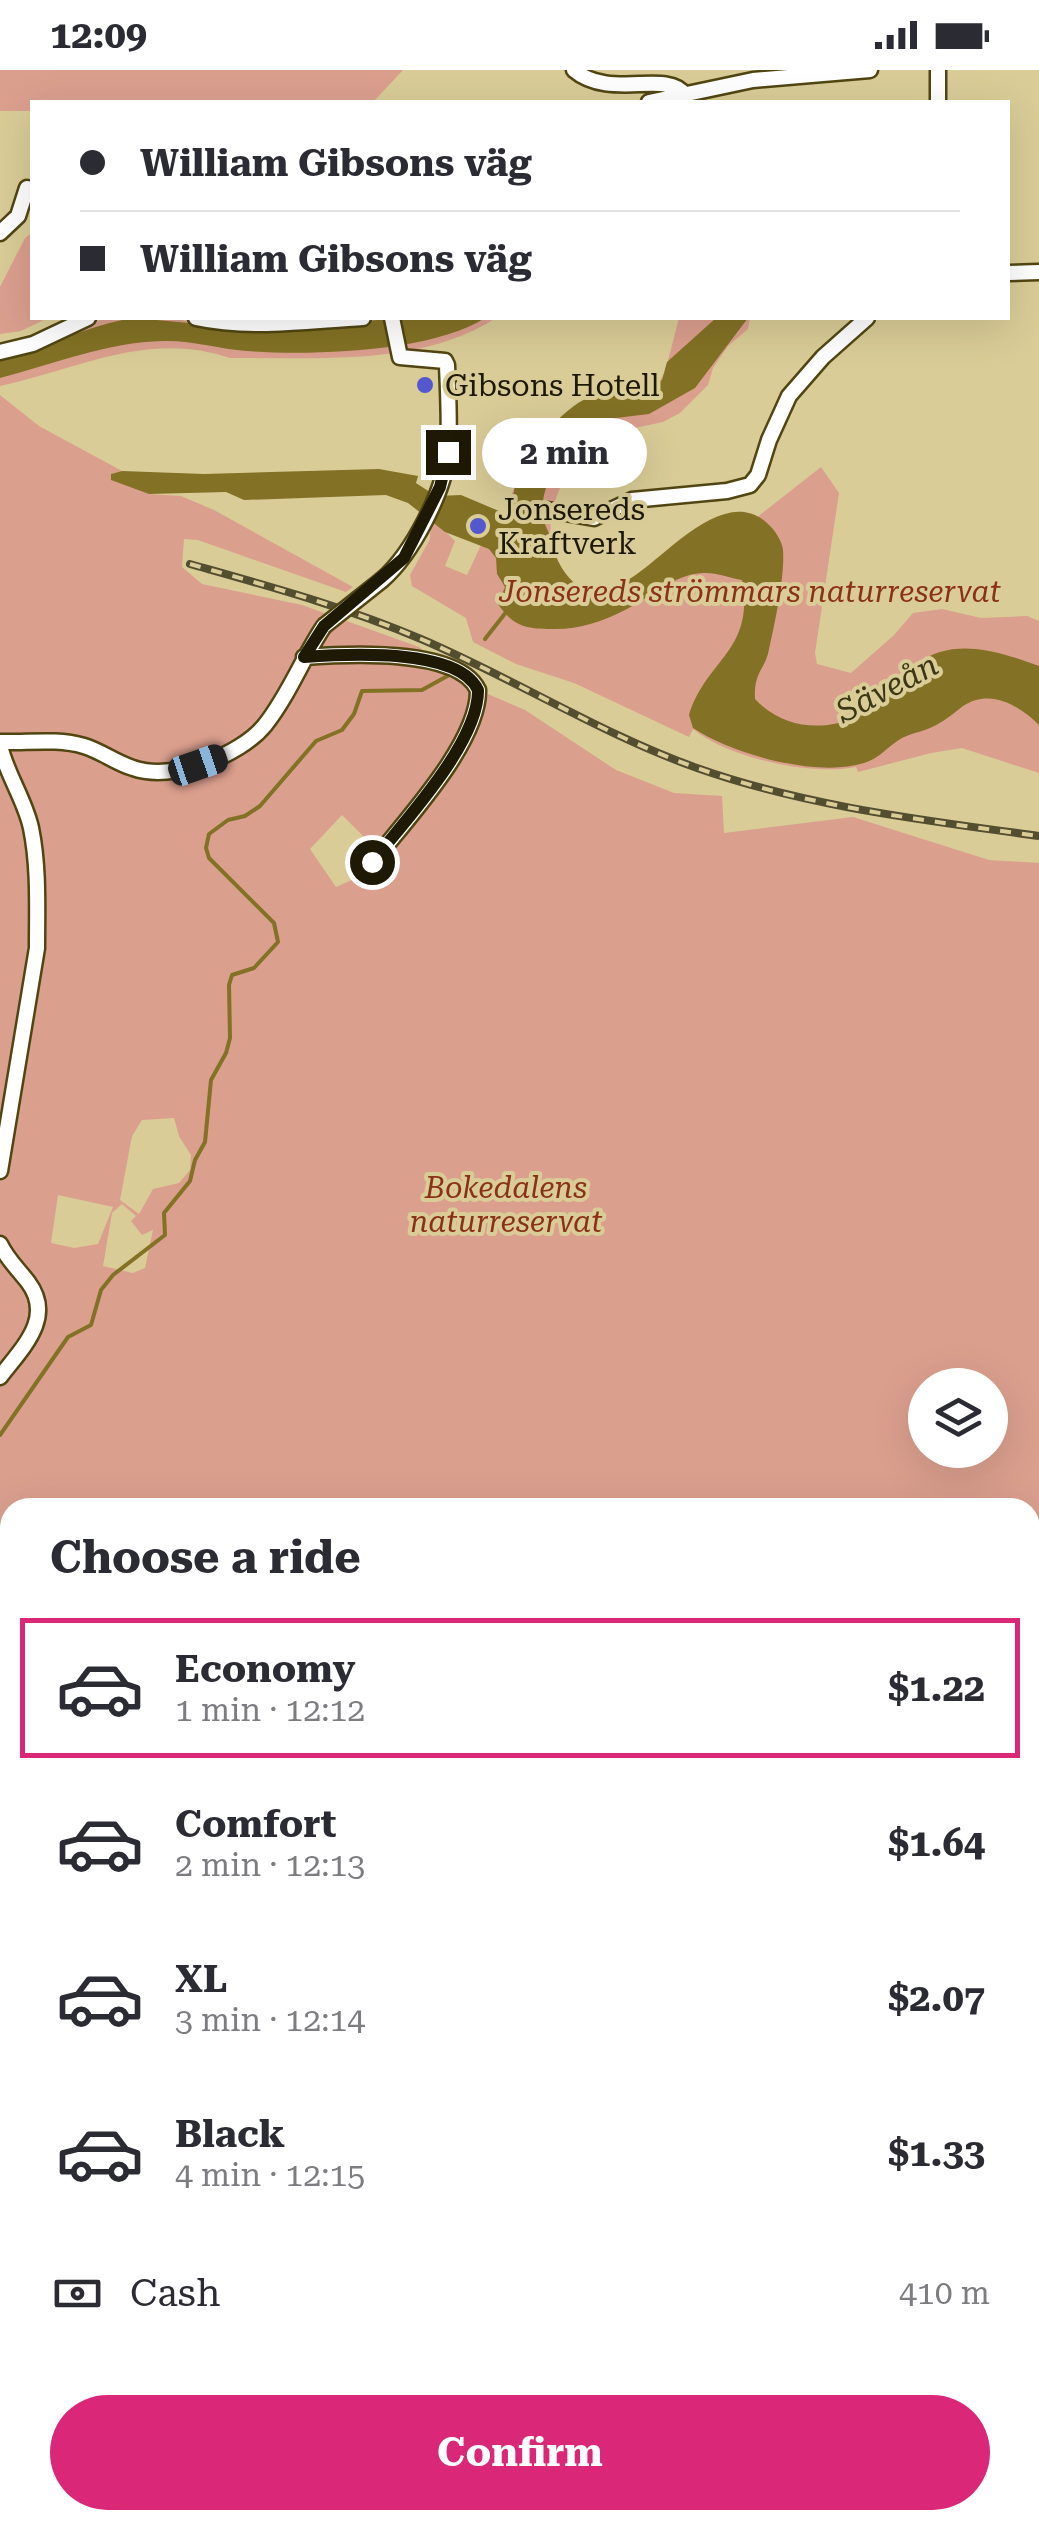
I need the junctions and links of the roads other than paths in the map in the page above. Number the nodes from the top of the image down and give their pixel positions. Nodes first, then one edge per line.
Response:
1 (574, 70) edge
2 (870, 70) edge
3 (938, 70) edge
4 (788, 72) edge
5 (684, 94) junction
6 (658, 100) edge
7 (938, 100) edge
8 (27, 188) dead end
9 (0, 233) edge
10 (1039, 272) edge
11 (1010, 273) edge
12 (84, 320) edge
13 (205, 320) edge
14 (326, 320) edge
15 (392, 320) edge
16 (866, 320) edge
17 (0, 352) edge
18 (548, 510) dead end
19 (304, 657) junction
20 (0, 744) edge
21 (372, 862) dead end
22 (0, 1171) edge
23 (0, 1244) edge
24 (0, 1376) edge

1 - 5 street
2 - 4 street
3 - 7 street
4 - 5 street
5 - 6 street
8 - 9 street
10 - 11 street
12 - 17 street
13 - 14 street
15 - 19 street, bridge
16 - 18 street
19 - 20 street
19 - 21 street
20 - 22 street
23 - 24 street

